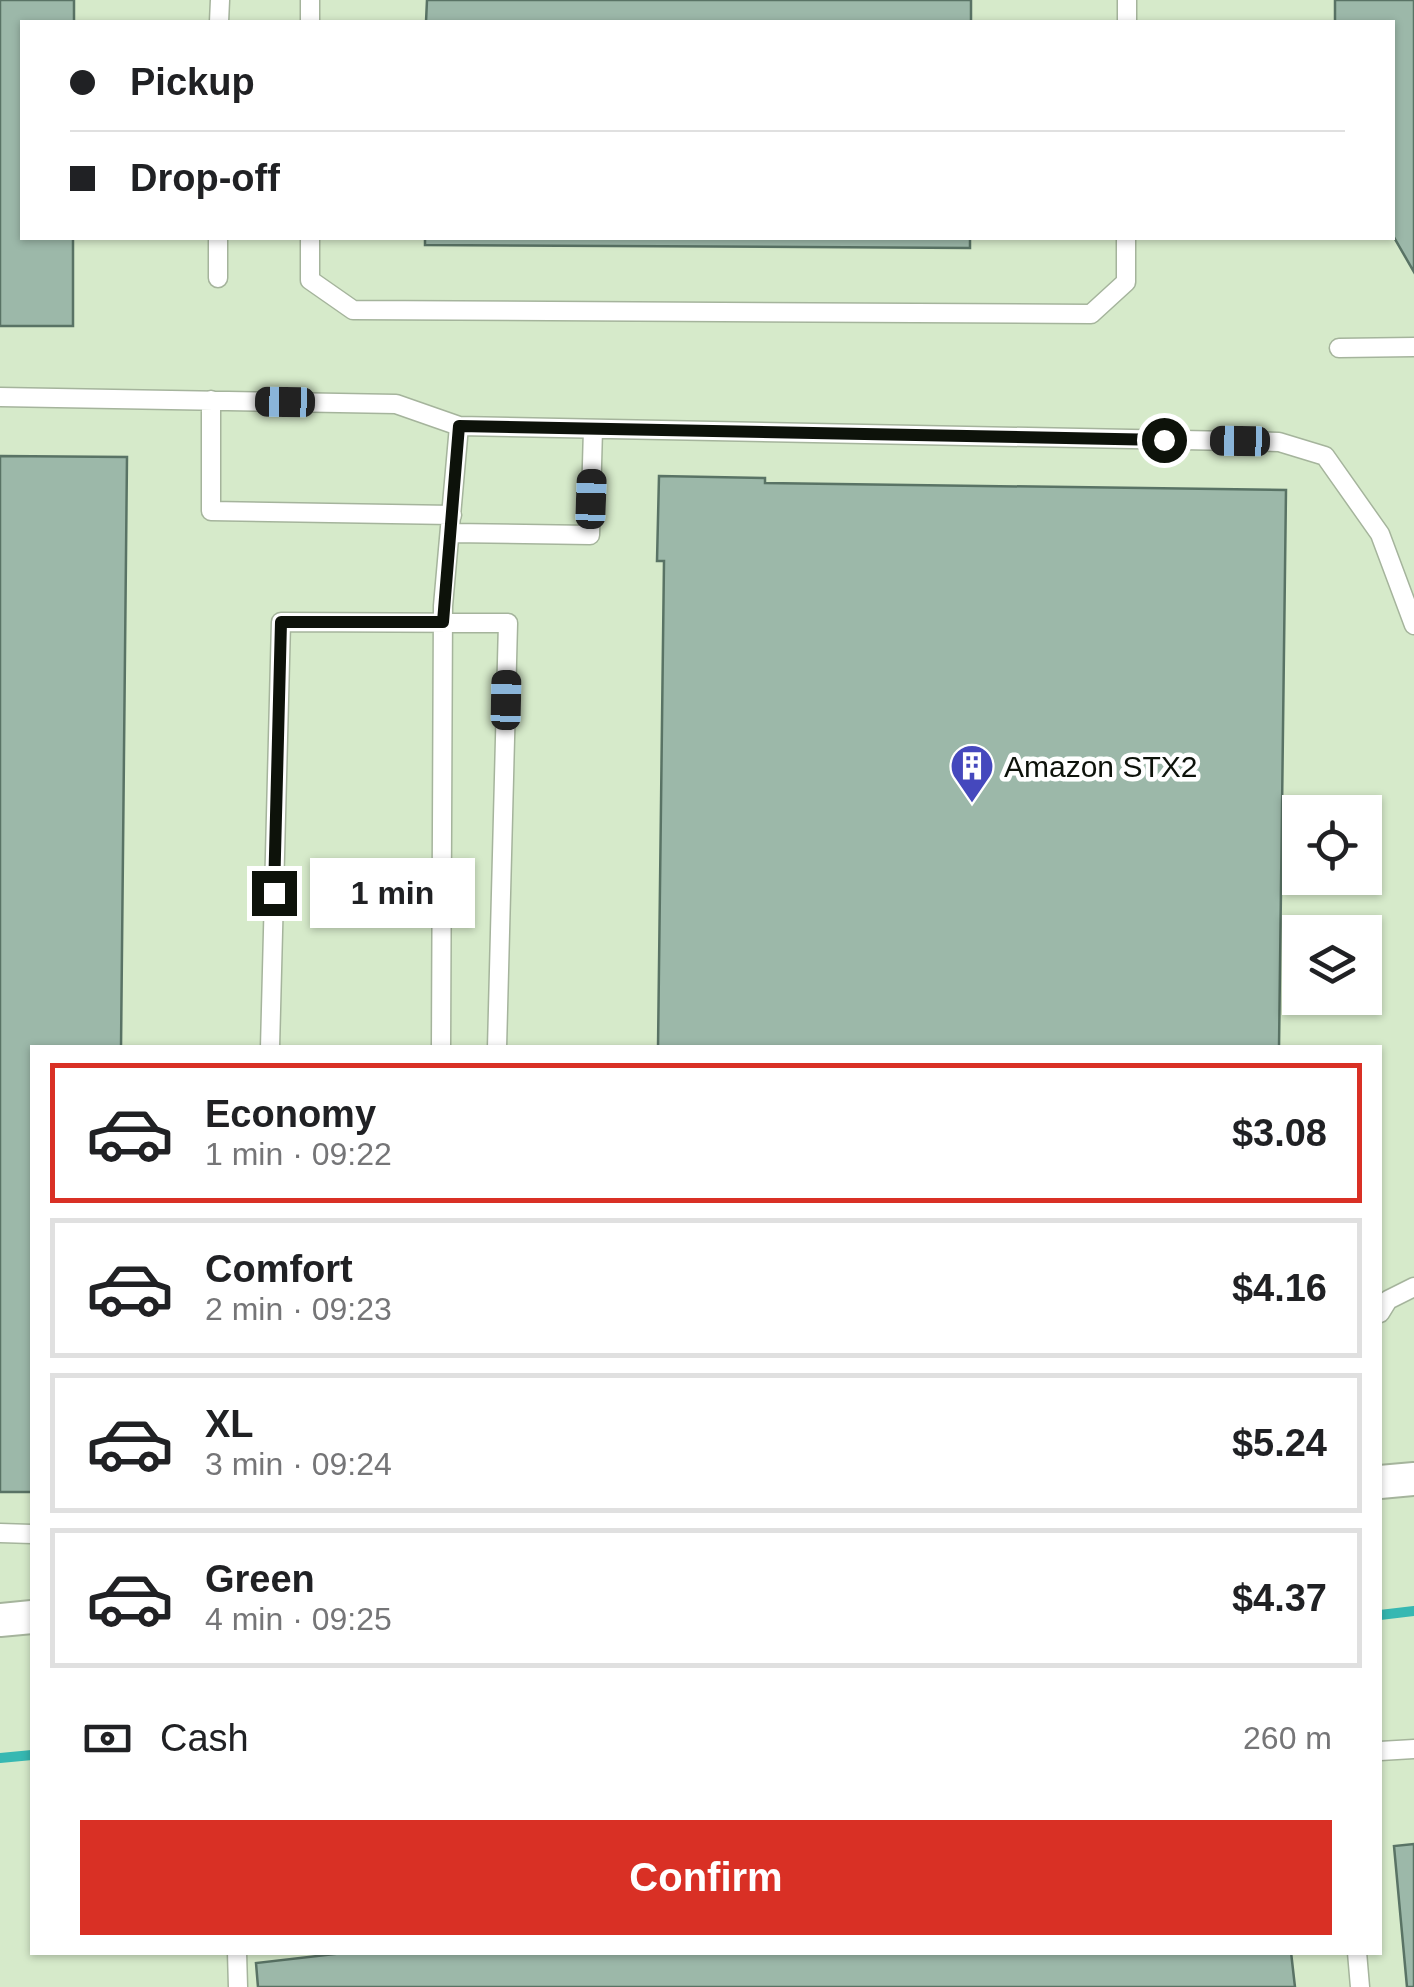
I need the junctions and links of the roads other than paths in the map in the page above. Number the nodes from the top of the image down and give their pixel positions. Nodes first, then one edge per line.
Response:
1 (218, 240) edge
2 (310, 240) edge
3 (1126, 240) edge
4 (218, 278) dead end
5 (1414, 347) edge
6 (1338, 348) dead end
7 (0, 397) edge
8 (211, 400) junction
9 (459, 426) junction
10 (593, 428) junction
11 (452, 524) junction
12 (443, 622) junction
13 (1414, 625) edge
14 (270, 1045) edge
15 (441, 1045) edge
16 (497, 1045) edge
17 (1414, 1288) edge
18 (1382, 1310) edge
19 (1414, 1479) edge
20 (1382, 1482) edge
21 (0, 1533) edge
22 (30, 1534) edge
23 (30, 1617) edge
24 (0, 1620) edge
25 (1414, 1749) edge
26 (1382, 1751) edge
27 (237, 1955) edge
28 (1357, 1955) edge
29 (238, 1987) edge
30 (1360, 1987) edge

1 - 4 lane
2 - 3 lane
5 - 6 lane
7 - 8 lane
8 - 9 lane
8 - 11 lane
9 - 10 lane
9 - 11 lane
10 - 11 lane
10 - 13 lane
11 - 12 lane
12 - 14 lane
12 - 15 lane
12 - 16 lane
17 - 18 lane
19 - 20 street
21 - 22 lane
23 - 24 street
25 - 26 lane
27 - 29 lane
28 - 30 lane

